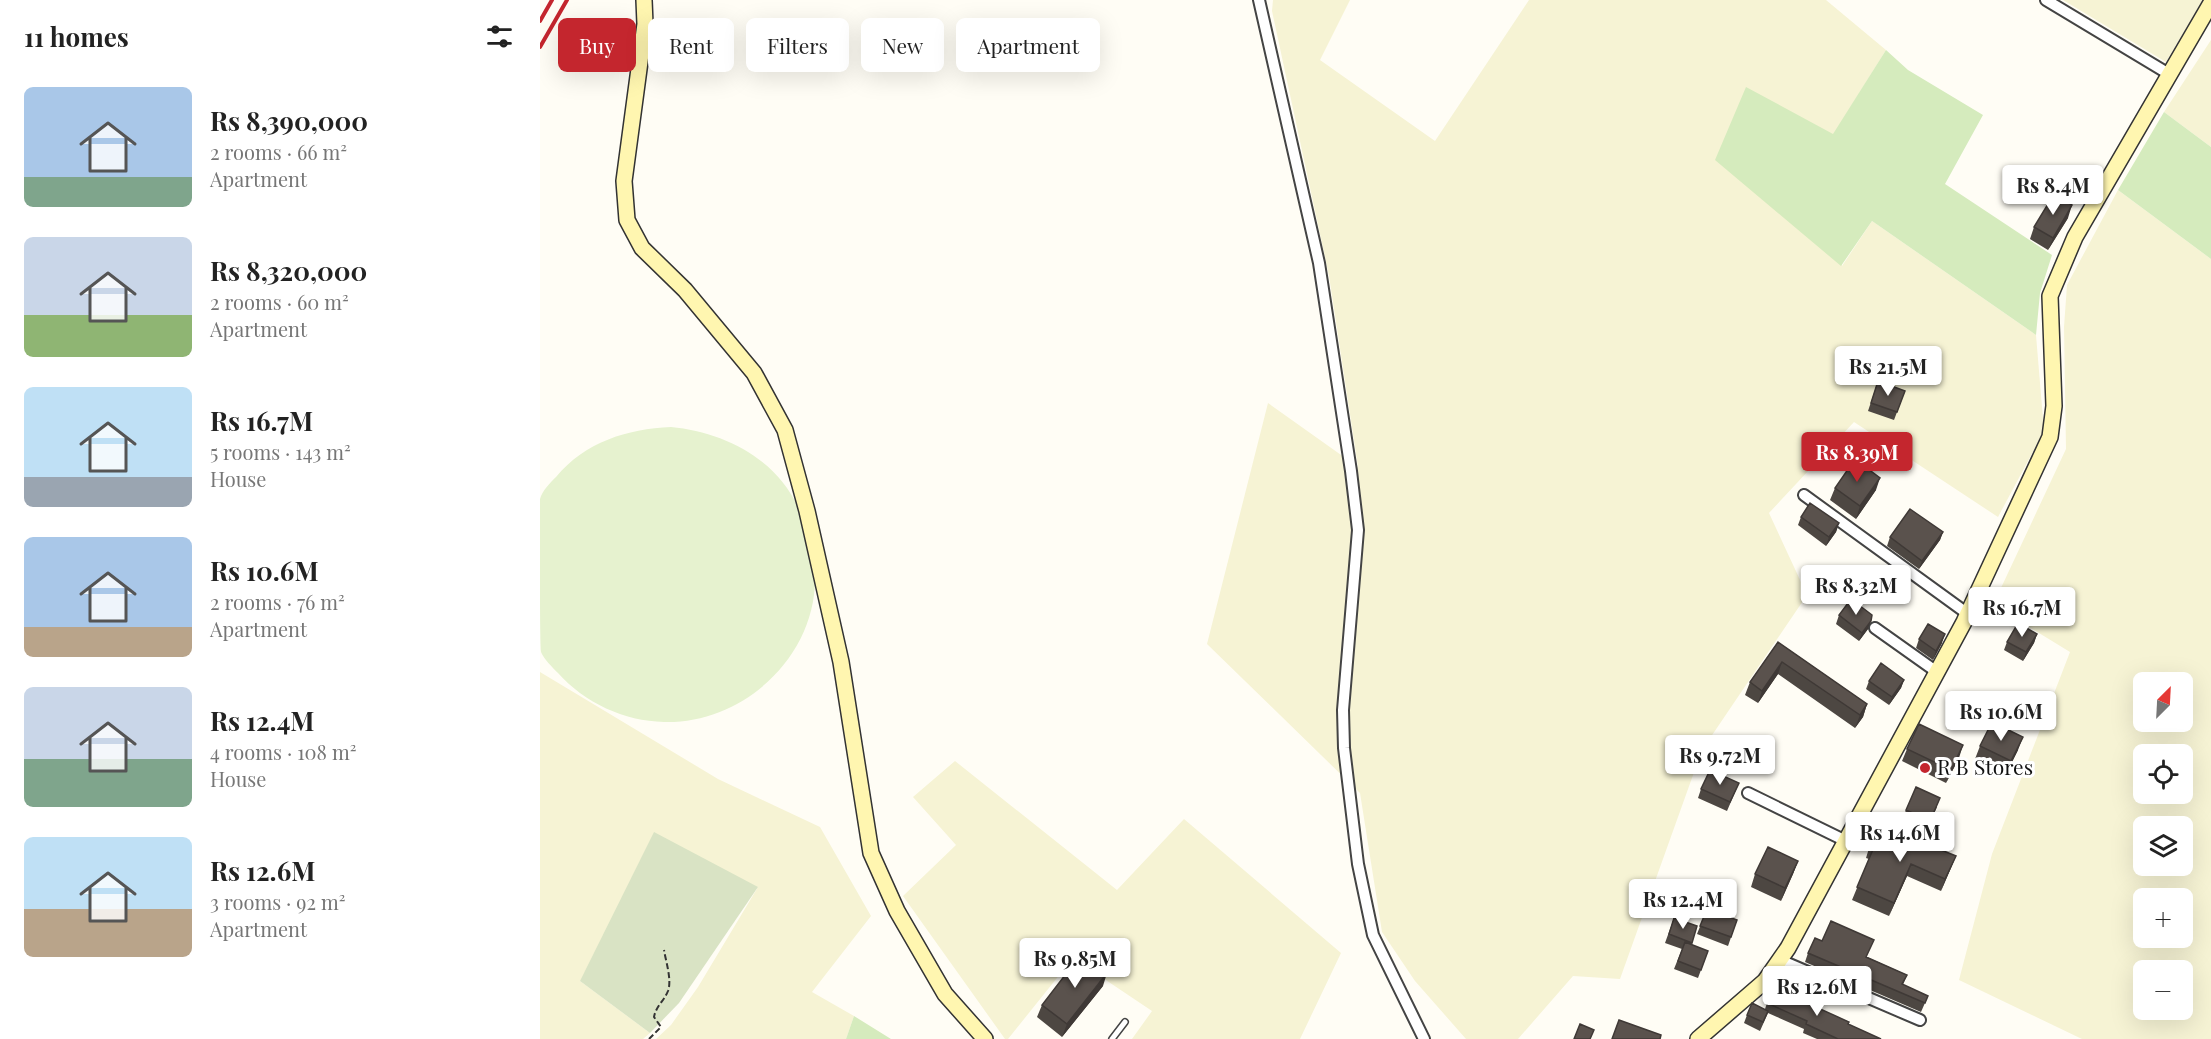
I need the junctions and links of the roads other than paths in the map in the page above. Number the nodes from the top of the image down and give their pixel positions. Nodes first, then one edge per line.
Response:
1 (644, 0) edge
2 (1259, 0) edge
3 (2046, 0) edge
4 (2211, 3) edge
5 (2169, 74) junction
6 (1804, 495) dead end
7 (1968, 614) junction
8 (1875, 628) dead end
9 (1937, 672) junction
10 (1748, 793) dead end
11 (1846, 841) junction
12 (1780, 960) junction
13 (1920, 1020) dead end
14 (1125, 1022) dead end
15 (986, 1039) edge
16 (1112, 1039) edge
17 (1424, 1039) edge
18 (1698, 1039) edge

1 - 15 main road
2 - 17 street
3 - 5 street
4 - 5 main road
5 - 7 main road
6 - 7 street
7 - 9 main road
8 - 9 street
9 - 11 main road
10 - 11 street
11 - 12 main road
12 - 13 street
12 - 18 main road
14 - 16 lane

